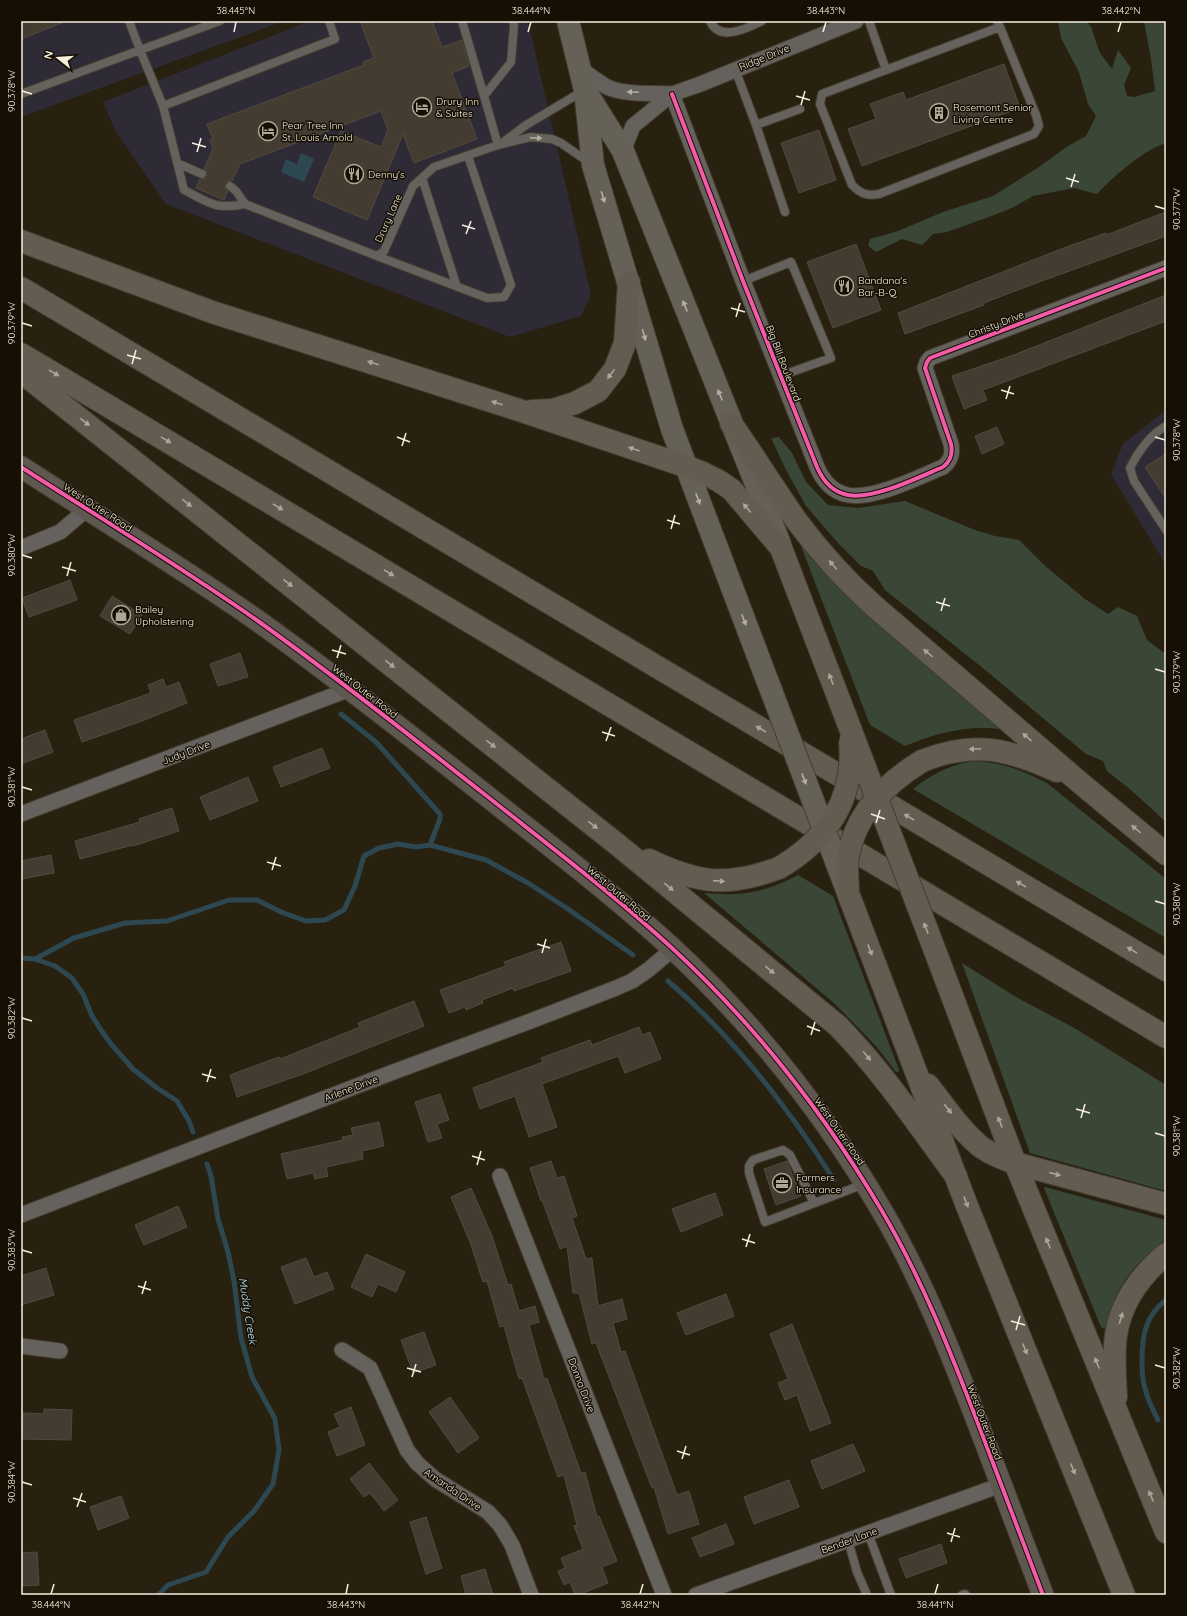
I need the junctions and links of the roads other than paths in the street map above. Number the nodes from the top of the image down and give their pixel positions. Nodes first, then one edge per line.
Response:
1 (129, 21) edge
2 (220, 21) edge
3 (329, 21) edge
4 (462, 21) edge
5 (513, 21) edge
6 (568, 21) edge
7 (710, 21) edge
8 (762, 21) edge
9 (856, 21) edge
10 (869, 21) edge
11 (998, 24) edge
12 (140, 50) junction
13 (579, 68) junction
14 (735, 69) junction
15 (886, 70) junction
16 (585, 90) junction
17 (21, 94) edge
18 (672, 94) junction
19 (484, 96) junction
20 (163, 106) junction
21 (800, 109) dead end
22 (756, 125) junction
23 (498, 145) junction
24 (623, 151) junction
25 (468, 156) junction
26 (177, 163) junction
27 (593, 165) junction
28 (202, 174) dead end
29 (422, 178) junction
30 (230, 186) dead end
31 (245, 204) junction
32 (785, 212) dead end
33 (21, 240) edge
34 (377, 256) junction
35 (1166, 268) edge
36 (743, 281) junction
37 (629, 282) junction
38 (458, 287) junction
39 (21, 288) edge
40 (21, 354) edge
41 (21, 372) edge
42 (780, 376) junction
43 (522, 411) junction
44 (731, 423) junction
45 (1166, 426) edge
46 (952, 457) joint
47 (685, 466) junction
48 (21, 467) edge
49 (88, 509) junction
50 (1166, 530) edge
51 (21, 548) edge
52 (781, 548) junction
53 (350, 689) junction
54 (847, 721) junction
55 (1078, 781) junction
56 (876, 798) junction
57 (21, 814) edge
58 (824, 831) junction
59 (618, 845) junction
60 (1166, 854) edge
61 (848, 893) junction
62 (672, 949) junction
63 (1166, 970) edge
64 (1166, 1037) edge
65 (914, 1068) junction
66 (1015, 1163) junction
67 (500, 1176) dead end
68 (956, 1176) junction
69 (865, 1183) junction
70 (814, 1203) junction
71 (1166, 1204) edge
72 (21, 1215) edge
73 (1166, 1254) edge
74 (21, 1346) edge
75 (342, 1350) dead end
76 (60, 1351) dead end
77 (1117, 1412) junction
78 (1001, 1485) junction
79 (1166, 1532) edge
80 (868, 1533) junction
81 (848, 1540) junction
82 (531, 1595) edge
83 (664, 1595) edge
84 (696, 1595) edge
85 (867, 1595) edge
86 (891, 1595) edge
87 (962, 1595) edge
88 (966, 1595) edge
89 (1043, 1595) edge
90 (1124, 1595) edge

1 - 12 lane
2 - 12 lane
3 - 20 lane
4 - 19 lane
5 - 19 lane
6 - 13 main road
7 - 8 lane
9 - 14 street, Ridge Drive
10 - 15 lane
11 - 15 lane
11 - 15 lane
12 - 17 lane
12 - 20 lane
13 - 16 main road
18 -> 13 street, Ridge Drive
14 - 18 street, Ridge Drive
14 - 22 lane
16 - 23 lane, Drury Lane
16 - 24 main road
16 - 27 main road
18 - 24 street, Ridge Drive
18 - 36 street, Big Bill Boulevard
19 - 23 lane
20 - 26 lane
21 - 22 lane
22 - 32 lane
23 - 25 lane, Drury Lane
23 -> 27 lane, Drury Lane
44 -> 24 main road
25 - 29 lane, Drury Lane
25 - 38 lane
26 - 28 lane
26 - 31 lane
27 -> 37 main road
29 - 34 lane, Drury Lane
29 - 38 lane
30 - 31 lane
31 - 34 lane, Drury Lane
43 -> 33 highway
34 - 38 lane
35 - 46 street, Christy Drive
36 - 42 street, Big Bill Boulevard
36 - 42 lane
37 -> 43 highway
37 -> 47 main road
63 -> 39 highway
40 -> 64 highway
41 -> 59 highway
42 - 46 street, Big Bill Boulevard
47 -> 43 highway
44 - 52 main road
55 -> 44 highway
45 - 50 lane
52 -> 47 highway
47 -> 58 main road, bridge
48 - 49 street, West Outer Road
49 - 51 street
49 - 53 street, West Outer Road
54 -> 52 highway
53 - 57 street, Judy Drive
53 - 62 street, West Outer Road
54 - 56 highway, bridge
54 - 58 highway, bridge
55 -> 56 highway, bridge
60 -> 55 highway
56 - 61 highway, bridge
66 -> 56 highway, bridge
59 -> 58 highway, bridge
58 - 61 main road, bridge
59 -> 68 highway
61 -> 65 highway
62 - 69 street, West Outer Road
62 - 72 street, Arlene Drive
65 -> 66 highway
65 - 68 highway
66 -> 71 highway
77 -> 66 highway
67 - 83 street, Donna Drive
68 -> 90 highway
69 - 70 lane
69 - 78 street, West Outer Road
70 - 70 lane
77 -> 73 highway
74 - 76 street
75 - 82 street, Amanda Drive
79 -> 77 highway
78 - 80 street, Bender Lane
78 - 89 street, West Outer Road
80 - 81 street, Bender Lane
80 - 86 lane
81 - 84 street, Bender Lane
81 - 85 lane
87 - 88 lane

